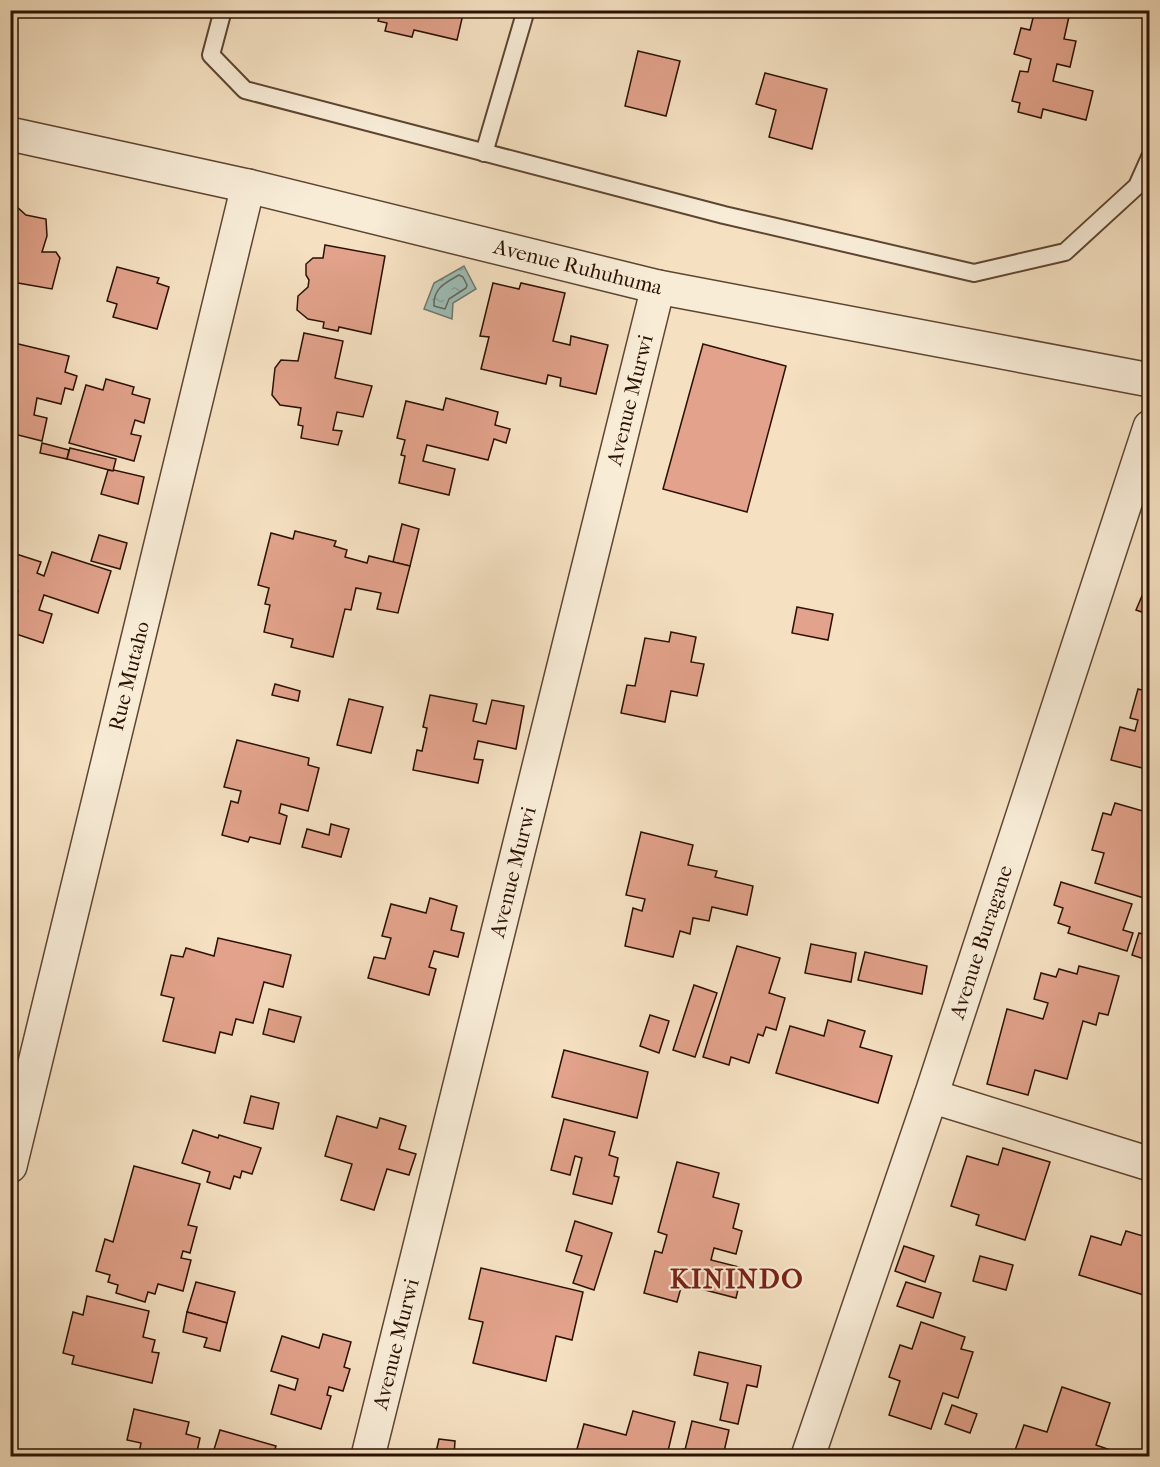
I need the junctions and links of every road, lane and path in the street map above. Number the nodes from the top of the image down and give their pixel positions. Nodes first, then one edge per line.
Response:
1 (223, 10) edge
2 (526, 10) edge
3 (10, 134) edge
4 (484, 153) junction
5 (1149, 157) edge
6 (248, 186) junction
7 (658, 288) junction
8 (1149, 380) edge
9 (1149, 427) edge
10 (931, 1096) junction
11 (1149, 1164) edge
12 (10, 1166) edge
13 (368, 1456) edge
14 (808, 1456) edge

1 - 4 lane
2 - 4 lane
3 - 6 street, Avenue Ruhuhuma
4 - 5 lane
6 - 7 street, Avenue Ruhuhuma
6 - 12 street, Rue Mutaho
7 - 8 street, Avenue Ruhuhuma
7 - 13 street, Avenue Murwi
9 - 10 street, Avenue Buragane
10 - 11 street
10 - 14 street, Avenue Buragane

